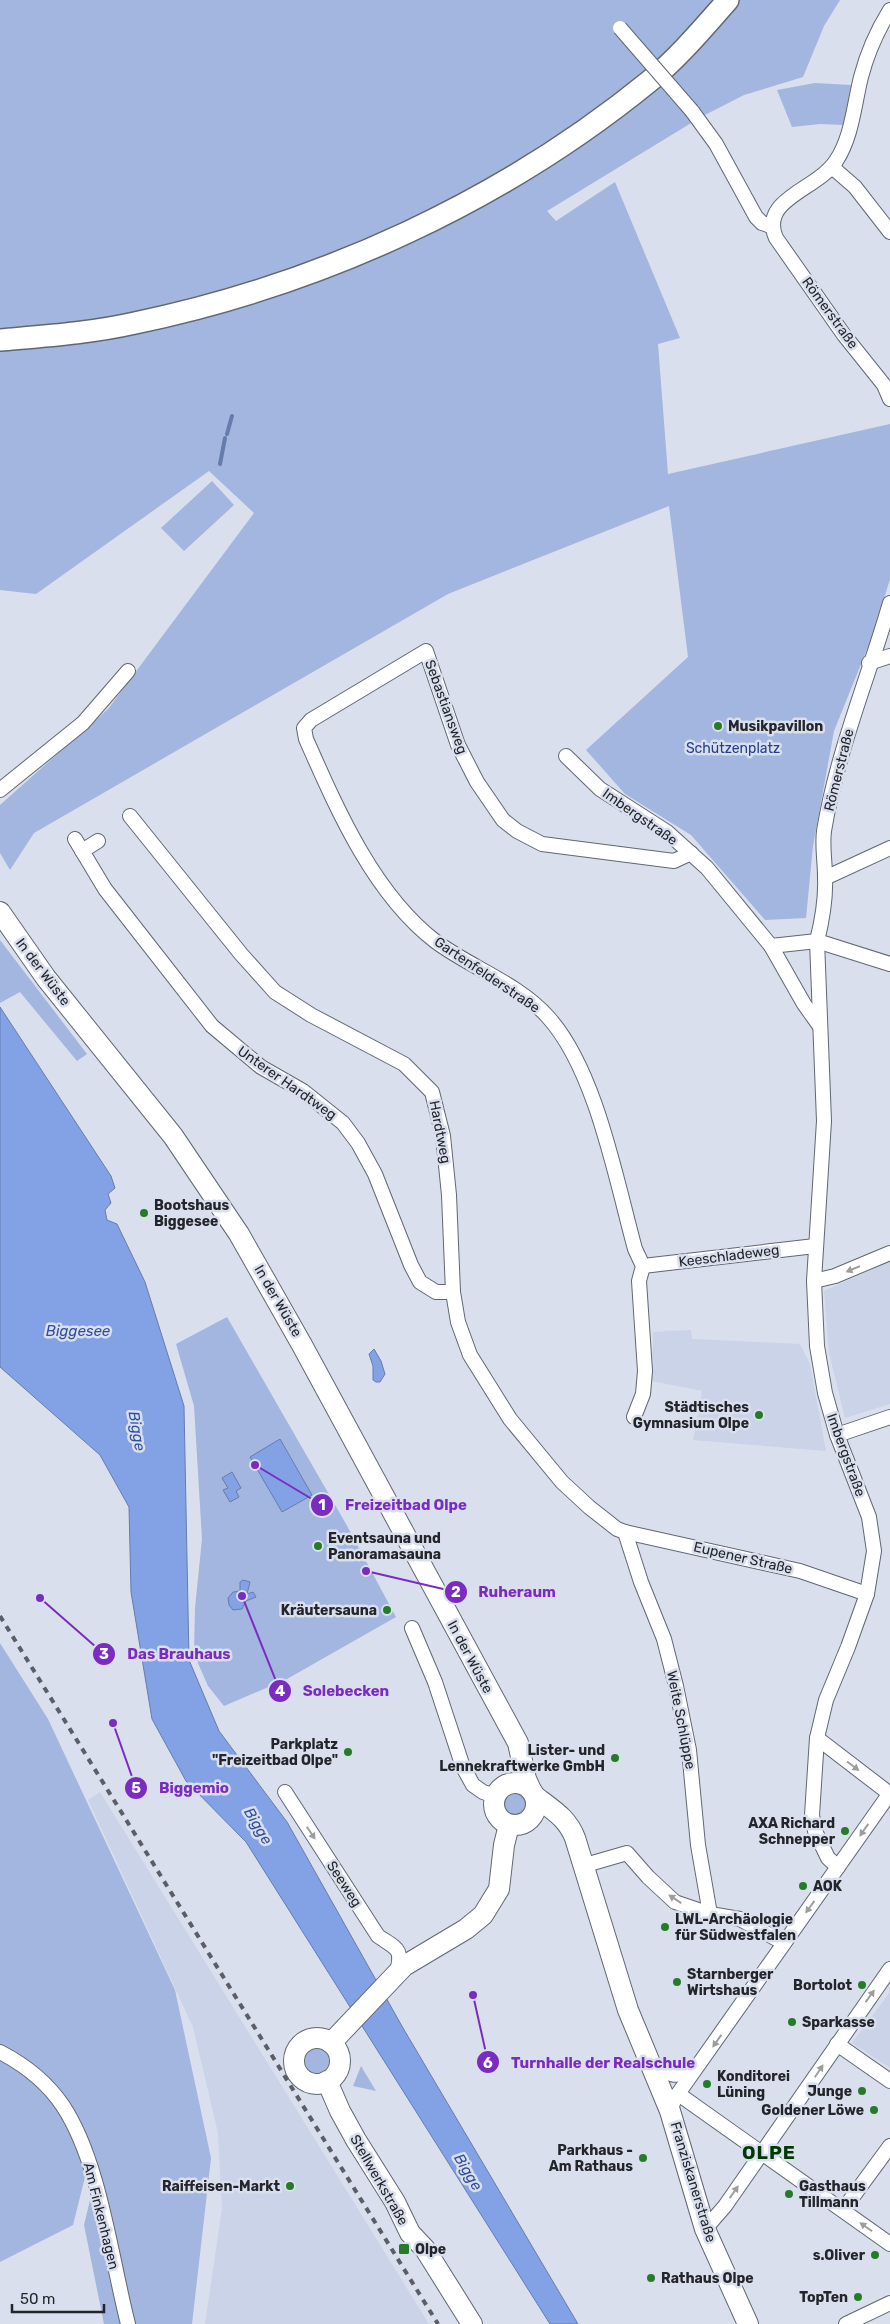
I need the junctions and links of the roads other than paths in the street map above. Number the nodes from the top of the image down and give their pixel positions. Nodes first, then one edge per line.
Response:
1 (728, 0) edge
2 (890, 10) edge
3 (620, 28) dead end
4 (832, 167) junction
5 (772, 226) junction
6 (890, 232) edge
7 (0, 340) edge
8 (890, 399) edge
9 (890, 603) edge
10 (890, 656) edge
11 (869, 664) junction
12 (128, 671) dead end
13 (304, 728) joint
14 (566, 756) dead end
15 (0, 790) edge
16 (130, 816) dead end
17 (75, 839) dead end
18 (98, 841) dead end
19 (890, 848) edge
20 (82, 851) junction
21 (691, 853) junction
22 (825, 878) junction
23 (0, 912) edge
24 (817, 941) junction
25 (771, 946) junction
26 (890, 964) edge
27 (819, 1025) junction
28 (815, 1246) junction
29 (890, 1252) edge
30 (643, 1266) junction
31 (814, 1281) junction
32 (453, 1292) junction
33 (634, 1417) dead end
34 (890, 1417) edge
35 (838, 1435) junction
36 (621, 1531) junction
37 (867, 1594) junction
38 (412, 1628) dead end
39 (505, 1723) junction
40 (817, 1738) junction
41 (500, 1791) junction
42 (285, 1792) dead end
43 (533, 1793) junction
44 (890, 1794) edge
45 (532, 1818) junction
46 (509, 1825) junction
47 (582, 1866) junction
48 (838, 1867) junction
49 (710, 1914) junction
50 (784, 1942) junction
51 (890, 1969) edge
52 (396, 1973) junction
53 (331, 2043) junction
54 (837, 2044) junction
55 (0, 2052) edge
56 (652, 2066) junction
57 (697, 2067) junction
58 (327, 2081) junction
59 (890, 2081) edge
60 (677, 2105) junction
61 (890, 2146) edge
62 (761, 2154) junction
63 (843, 2210) junction
64 (705, 2229) junction
65 (890, 2244) edge
66 (890, 2303) edge
67 (128, 2324) edge
68 (472, 2324) edge
69 (748, 2324) edge
70 (846, 2324) edge

1 - 7 main road
2 - 4 street
3 - 5 street, bridge
4 - 5 street
4 - 6 street
5 - 8 street, Römerstraße
9 - 11 street, Römerstraße
10 - 11 street
11 - 22 street, Römerstraße
12 - 15 street
13 - 21 street, Sebastiansweg
13 - 30 street, Gartenfelderstraße
14 - 21 street, Imbergstraße
16 - 32 street, Hardtweg
17 - 20 street, Unterer Hardtweg
18 - 20 street
19 - 22 street
20 - 32 street, Unterer Hardtweg
21 - 25 street, Imbergstraße
22 - 24 street, Römerstraße
23 - 39 main road, In der Wüste
24 - 25 street
24 - 26 street
24 - 27 street, Imbergstraße
25 - 27 street, Imbergstraße
27 - 28 street, Imbergstraße
28 - 30 street, Keeschladeweg
28 - 31 street, Imbergstraße
29 -> 31 street
30 - 33 street
31 - 35 street, Imbergstraße
32 - 36 street, Hardtweg
34 - 35 street
35 - 37 street, Imbergstraße
36 - 37 street, Eupener Straße
36 - 49 street, Weite Schlüppe
37 - 40 street, Imbergstraße
38 - 41 street
39 - 41 main road, In der Wüste
39 - 43 main road, In der Wüste
40 -> 44 street
40 - 48 street, Imbergstraße
41 - 43 main road
41 - 46 main road
42 -> 52 street, Seeweg
43 - 45 main road
43 - 47 main road
44 -> 48 street
45 - 46 main road
45 - 47 main road
46 - 52 main road
49 -> 47 street
47 - 56 main road
48 -> 50 street
49 - 50 street
50 -> 57 street
54 -> 51 street
52 - 53 main road
53 - 58 main road
53 - 58 main road
54 - 59 street
62 -> 54 street
55 - 67 street, Am Finkenhagen
56 - 57 street
56 - 60 main road, Franziskanerstraße
57 - 60 street
58 - 68 main road, Stellwerkstraße
60 - 62 street
60 - 64 main road, Franziskanerstraße
61 - 63 street
62 - 63 street
64 -> 62 street
65 -> 63 street
64 - 69 main road, Franziskanerstraße
66 - 70 street

